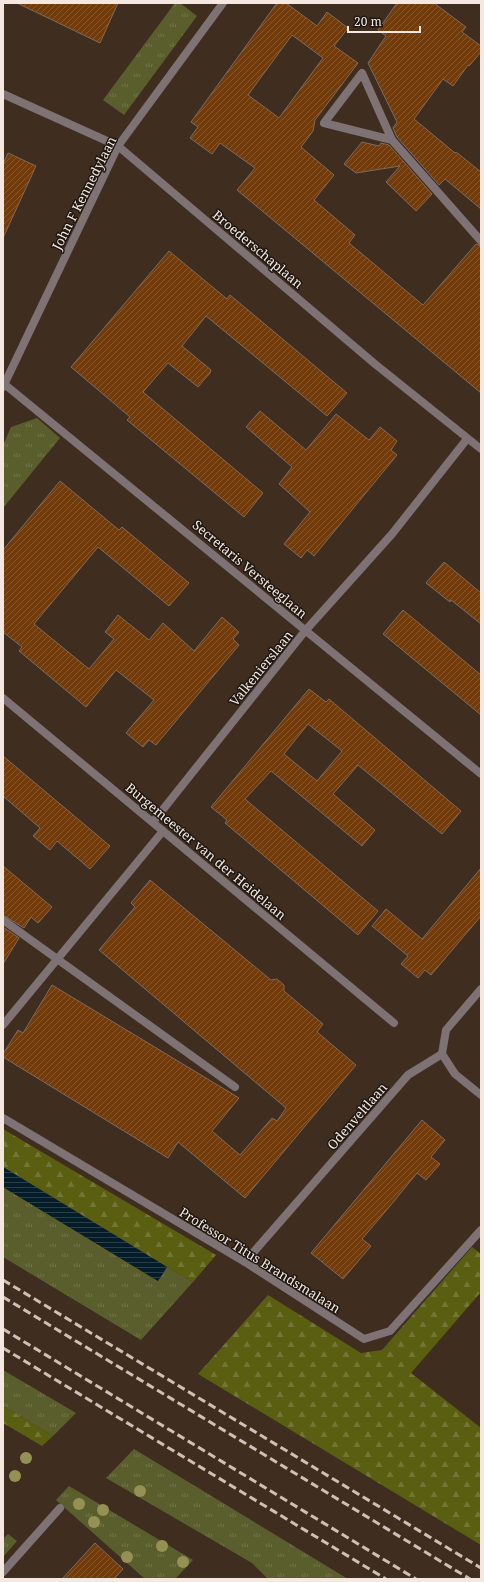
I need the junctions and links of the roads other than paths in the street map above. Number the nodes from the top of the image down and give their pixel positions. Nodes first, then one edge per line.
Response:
1 (223, 3) edge
2 (3, 94) edge
3 (392, 140) junction
4 (118, 146) junction
5 (481, 241) edge
6 (4, 385) edge
7 (467, 439) junction
8 (481, 449) edge
9 (305, 631) junction
10 (3, 698) edge
11 (481, 774) edge
12 (152, 822) junction
13 (163, 830) junction
14 (3, 920) edge
15 (57, 960) junction
16 (481, 989) edge
17 (394, 1023) dead end
18 (3, 1025) edge
19 (442, 1054) junction
20 (235, 1087) dead end
21 (481, 1094) edge
22 (3, 1118) edge
23 (481, 1230) edge
24 (245, 1262) junction
25 (60, 1508) dead end
26 (3, 1572) edge

1 - 4 street, John F Kennedylaan
2 - 4 street, Broederschaplaan
3 - 3 street
3 - 5 street
4 - 6 street, John F Kennedylaan
4 - 7 street, Broederschaplaan
6 - 9 street, Secretaris Versteeglaan
7 - 8 street, Broederschaplaan
7 - 9 street, Valkenierslaan
9 - 11 street, Secretaris Versteeglaan
9 - 12 street, Valkenierslaan
10 - 12 street, Burgemeester van der Heidelaan
12 - 13 street, Burgemeester van der Heidelaan
13 - 15 street
13 - 17 street, Burgemeester van der Heidelaan
14 - 15 street
15 - 18 street
15 - 20 street
16 - 19 street
19 - 21 street
19 - 24 street, Odenveltlaan
22 - 24 street, Professor Titus Brandsmalaan
23 - 24 street, Professor Titus Brandsmalaan
25 - 26 street

